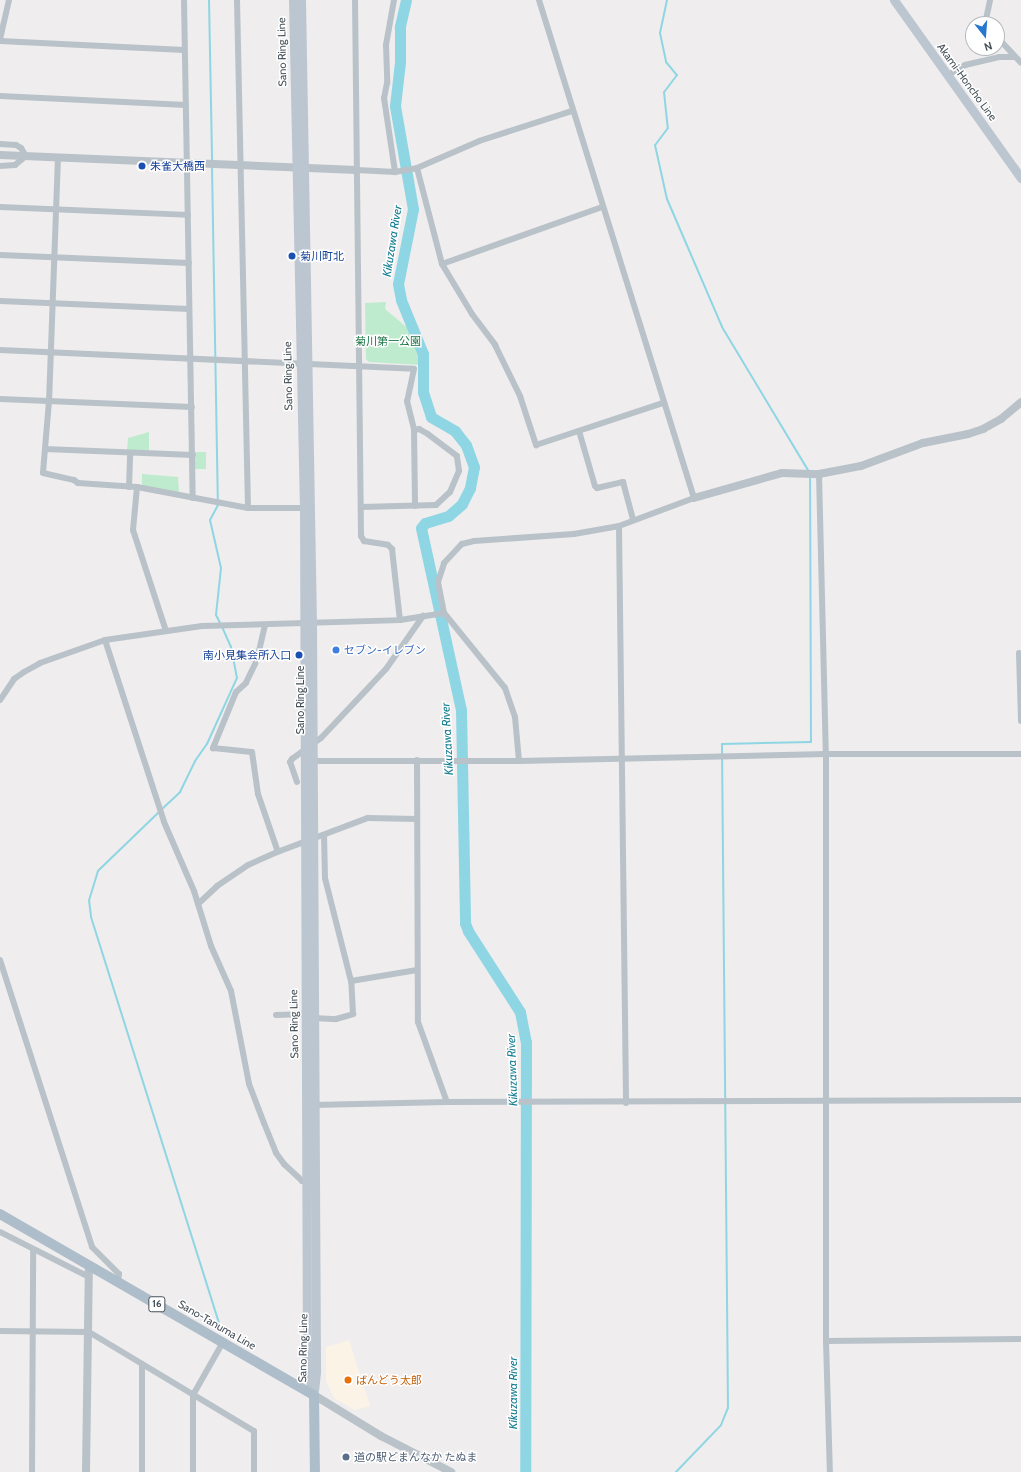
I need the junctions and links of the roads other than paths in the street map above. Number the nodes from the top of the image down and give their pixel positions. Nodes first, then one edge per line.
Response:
1 (9, 0) edge
2 (184, 0) edge
3 (237, 0) edge
4 (293, 0) edge
5 (301, 0) edge
6 (355, 0) edge
7 (394, 0) edge
8 (539, 0) edge
9 (894, 0) edge
10 (990, 0) edge
11 (987, 16) edge
12 (0, 40) edge
13 (1005, 46) edge
14 (184, 50) junction
15 (1015, 57) junction
16 (1021, 63) edge
17 (948, 75) junction
18 (0, 96) edge
19 (186, 105) junction
20 (572, 111) junction
21 (0, 144) edge
22 (0, 155) edge
23 (26, 156) junction
24 (58, 157) junction
25 (186, 163) junction
26 (240, 165) junction
27 (0, 166) edge
28 (300, 168) junction
29 (417, 168) junction
30 (357, 170) junction
31 (395, 172) junction
32 (1021, 178) edge
33 (0, 207) edge
34 (602, 207) junction
35 (56, 210) junction
36 (188, 215) junction
37 (0, 255) edge
38 (54, 257) junction
39 (189, 263) junction
40 (442, 264) junction
41 (0, 301) edge
42 (52, 303) junction
43 (189, 309) junction
44 (0, 350) edge
45 (51, 352) junction
46 (191, 358) junction
47 (244, 360) junction
48 (304, 363) junction
49 (360, 366) junction
50 (0, 399) edge
51 (49, 401) junction
52 (1021, 402) edge
53 (663, 403) junction
54 (192, 407) junction
55 (414, 430) junction
56 (579, 431) junction
57 (46, 449) junction
58 (130, 453) junction
59 (193, 455) junction
60 (820, 474) junction
61 (129, 487) junction
62 (137, 488) junction
63 (194, 498) junction
64 (694, 498) junction
65 (415, 506) junction
66 (361, 507) junction
67 (248, 508) junction
68 (307, 508) junction
69 (633, 520) junction
70 (619, 526) junction
71 (444, 613) junction
72 (423, 616) junction
73 (400, 620) junction
74 (308, 624) junction
75 (266, 625) junction
76 (166, 631) junction
77 (105, 640) junction
78 (1020, 653) dead end
79 (0, 700) edge
80 (1021, 721) edge
81 (313, 742) junction
82 (305, 747) junction
83 (826, 754) junction
84 (1021, 754) edge
85 (622, 758) junction
86 (417, 760) junction
87 (309, 761) junction
88 (520, 761) junction
89 (297, 782) dead end
90 (417, 819) junction
91 (324, 835) junction
92 (309, 840) junction
93 (278, 852) junction
94 (198, 904) junction
95 (0, 960) edge
96 (417, 970) junction
97 (351, 981) junction
98 (276, 1015) dead end
99 (310, 1016) junction
100 (1021, 1100) edge
101 (825, 1101) junction
102 (447, 1102) junction
103 (626, 1102) junction
104 (311, 1105) junction
105 (311, 1181) junction
106 (0, 1214) edge
107 (0, 1232) edge
108 (33, 1250) junction
109 (89, 1265) junction
110 (89, 1277) junction
111 (118, 1282) junction
112 (0, 1331) edge
113 (33, 1331) junction
114 (89, 1332) junction
115 (1021, 1339) edge
116 (826, 1341) junction
117 (223, 1342) junction
118 (142, 1364) junction
119 (192, 1395) junction
120 (314, 1396) junction
121 (441, 1470) edge
122 (32, 1472) edge
123 (86, 1472) edge
124 (142, 1472) edge
125 (193, 1472) edge
126 (254, 1472) edge
127 (315, 1472) edge
128 (451, 1472) edge
129 (830, 1472) edge

1 - 12 street
2 - 14 street
3 - 26 street
4 - 28 main road, Sano Ring Line
5 - 28 main road, Sano Ring Line
6 - 30 street
7 - 31 street
8 - 20 street
9 - 17 main road, Akami-Honcho Line
10 - 11 street
12 - 14 street
13 - 15 street
14 - 19 street
15 - 16 street
15 - 17 street
17 - 32 main road, Akami-Honcho Line
18 - 19 street
19 - 25 street
20 - 29 street
20 - 34 street
21 - 23 street
22 - 23 street
23 - 24 street
23 - 27 street
24 - 25 street
24 - 35 street
25 - 26 street
25 - 36 street
26 - 28 street
26 - 47 street
28 - 30 street
28 - 48 main road, Sano Ring Line
29 - 31 street
29 - 40 street
30 - 31 street
30 - 49 street
33 - 35 street
34 - 40 street
34 - 53 street
35 - 36 street
35 - 38 street
36 - 39 street
37 - 38 street
38 - 39 street
38 - 42 street
39 - 43 street
40 - 56 street
41 - 42 street
42 - 43 street
42 - 45 street
43 - 46 street
44 - 45 street
45 - 46 street
45 - 51 street
46 - 47 street
46 - 54 street
47 - 48 street
47 - 67 street
48 - 49 street
48 - 68 main road, Sano Ring Line
49 - 55 street
49 - 66 street
50 - 51 street
51 - 54 street
51 - 57 street
52 - 60 street
53 - 56 street
53 - 64 street
54 - 59 street
55 - 65 street
55 - 65 street
56 - 69 street
57 - 58 street
57 - 61 street
58 - 59 street
58 - 61 street
59 - 63 street
60 - 64 street
60 - 83 street
61 - 62 street
62 - 63 street
62 - 76 street
63 - 67 street
64 - 69 street
65 - 66 street
66 - 73 street
67 - 68 street
68 - 74 main road, Sano Ring Line
69 - 70 street
70 - 71 street
70 - 85 street
71 - 72 street
71 - 88 street
72 - 73 street
72 - 81 street
73 - 74 street
74 - 75 street
74 - 81 main road, Sano Ring Line
74 - 82 main road, Sano Ring Line
75 - 76 street
75 - 93 street
76 - 77 street
77 - 79 street
77 - 94 street
78 - 80 street
81 - 82 street
81 - 87 main road, Sano Ring Line
82 - 87 main road, Sano Ring Line
82 - 89 street
83 - 84 street
83 - 85 street
83 - 101 street
85 - 88 street
85 - 103 street
86 - 87 street
86 - 88 street
86 - 90 street
87 - 92 main road, Sano Ring Line
90 - 91 street
90 - 96 street
91 - 92 street
91 - 97 street
92 - 93 street
92 - 99 main road, Sano Ring Line
93 - 94 street
94 - 105 street
95 - 111 street
96 - 97 street
96 - 102 street
97 - 99 street
98 - 99 street
99 - 104 main road, Sano Ring Line
100 - 101 street
101 - 103 street
101 - 116 street
102 - 103 street
102 - 104 street
104 - 105 main road, Sano Ring Line
105 - 120 main road, Sano Ring Line
106 - 109 main road, Sano-Tanuma Line / 16
107 - 108 street
108 - 110 street
108 - 113 street
109 - 110 street
109 - 111 main road, Sano-Tanuma Line / 16
110 - 114 street
111 - 117 main road, Sano-Tanuma Line / 16
112 - 113 street
113 - 114 street
113 - 122 street
114 - 118 street
114 - 123 street
115 - 116 street
116 - 129 street
117 - 119 street
117 - 120 main road, Sano-Tanuma Line / 16
118 - 119 street
118 - 124 street
119 - 125 street
119 - 126 street
120 - 121 street
120 - 127 main road
121 - 128 street

